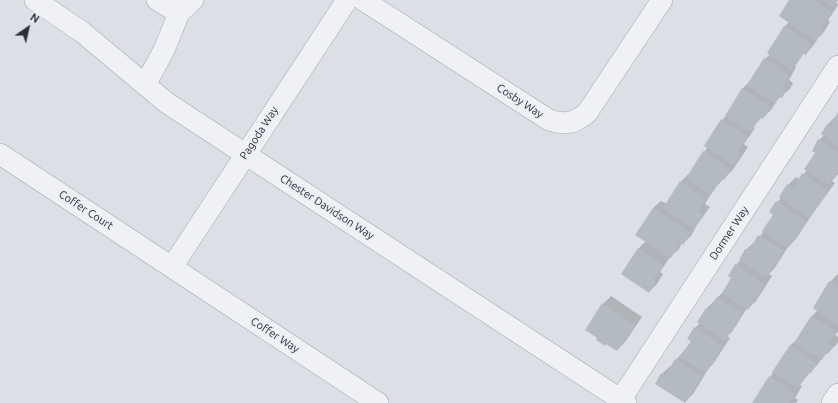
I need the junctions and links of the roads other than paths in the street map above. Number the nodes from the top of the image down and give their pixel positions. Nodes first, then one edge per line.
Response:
1 (36, 0) edge
2 (157, 0) edge
3 (347, 0) edge
4 (363, 0) edge
5 (662, 0) edge
6 (186, 6) edge
7 (838, 66) edge
8 (145, 85) junction
9 (0, 154) edge
10 (246, 154) junction
11 (172, 267) junction
12 (838, 394) edge
13 (623, 401) edge
14 (378, 403) edge
15 (832, 403) edge

1 - 8 street, Chester Davidson Way
2 - 6 street
3 - 10 street, Pagoda Way
4 - 5 street, Cosby Way
6 - 8 street
7 - 13 street, Dormer Way
8 - 10 street, Chester Davidson Way
9 - 11 street, Coffer Court
10 - 11 street, Pagoda Way
10 - 13 street, Chester Davidson Way
11 - 14 street, Coffer Way
12 - 15 street

